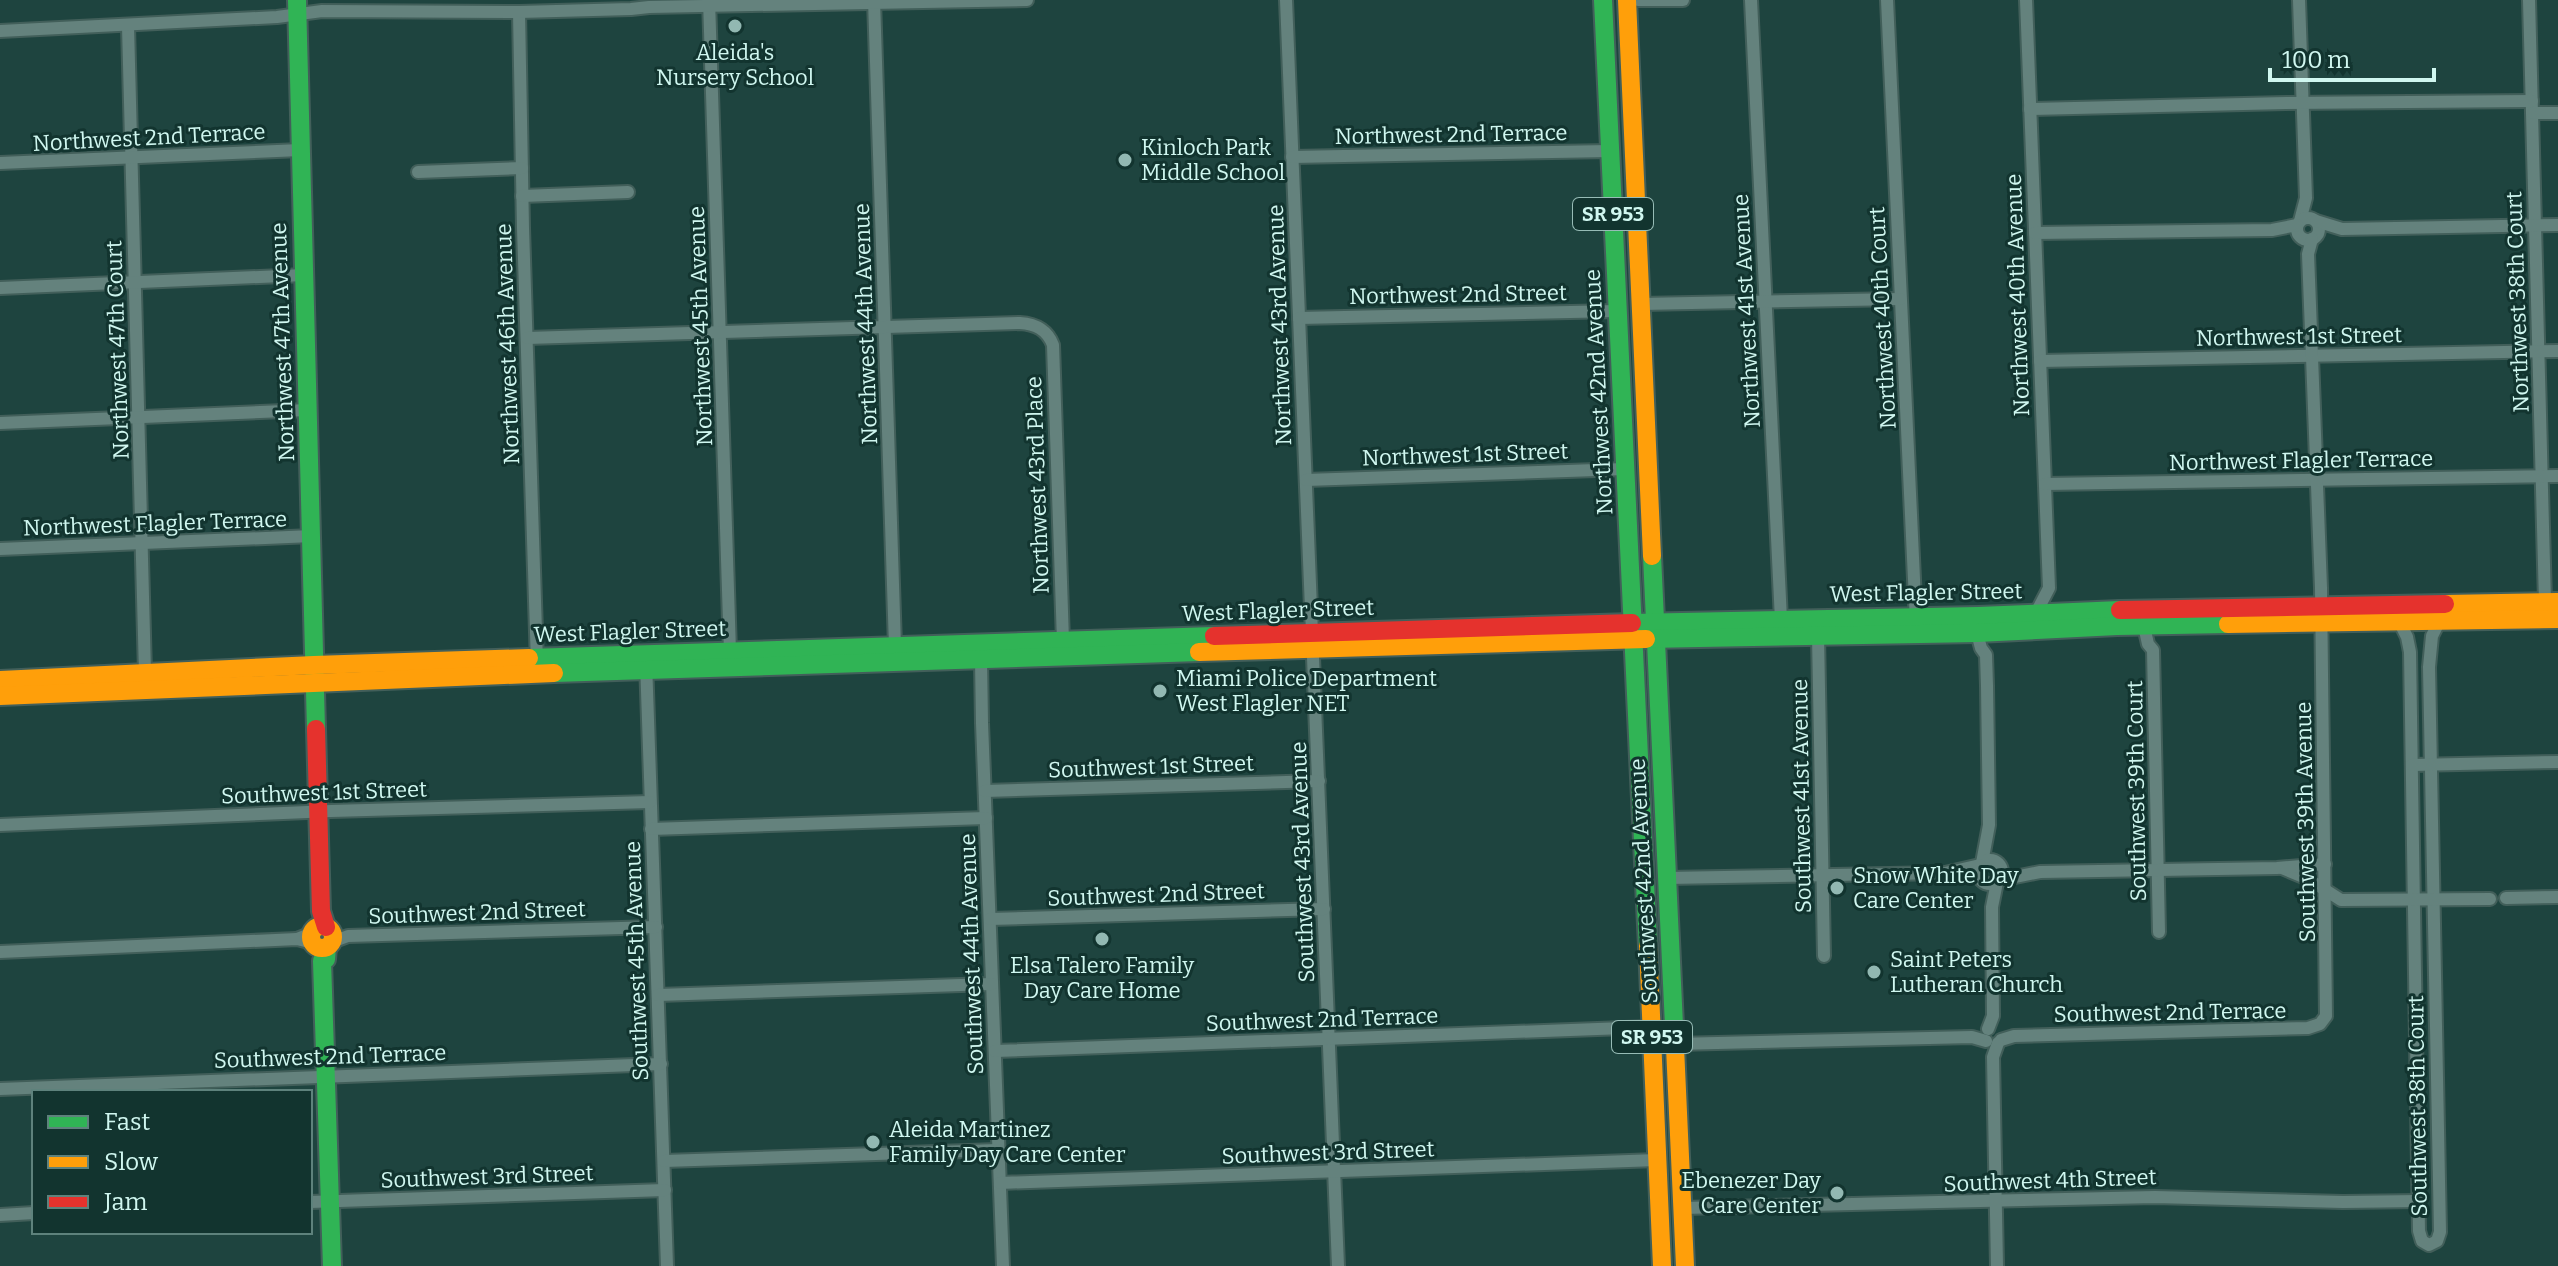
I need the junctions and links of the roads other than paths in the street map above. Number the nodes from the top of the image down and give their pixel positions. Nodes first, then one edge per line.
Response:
1 (1027, 0) edge
2 (1286, 0) edge
3 (1603, 0) edge
4 (1627, 0) edge
5 (1638, 0) edge
6 (1683, 0) edge
7 (1751, 0) edge
8 (1887, 0) edge
9 (2026, 0) edge
10 (2299, 0) edge
11 (2529, 0) edge
12 (874, 1) edge
13 (709, 3) edge
14 (297, 7) edge
15 (519, 12) junction
16 (128, 26) junction
17 (0, 31) edge
18 (2303, 103) junction
19 (2533, 107) junction
20 (2030, 109) junction
21 (2558, 113) edge
22 (300, 150) junction
23 (1610, 151) junction
24 (1292, 157) junction
25 (132, 158) junction
26 (0, 163) edge
27 (522, 168) junction
28 (418, 172) dead end
29 (628, 192) dead end
30 (522, 196) junction
31 (2306, 198) junction
32 (2315, 220) junction
33 (2534, 225) junction
34 (2558, 225) edge
35 (2342, 229) junction
36 (2035, 233) junction
37 (2304, 233) junction
38 (304, 275) junction
39 (134, 283) junction
40 (0, 288) edge
41 (1900, 299) junction
42 (1766, 303) junction
43 (1641, 304) junction
44 (1617, 311) junction
45 (1299, 318) junction
46 (886, 328) junction
47 (720, 333) junction
48 (527, 338) junction
49 (1643, 344) junction
50 (2539, 351) junction
51 (2558, 351) edge
52 (2312, 355) junction
53 (2040, 361) junction
54 (308, 410) junction
55 (138, 418) junction
56 (0, 423) edge
57 (1625, 469) junction
58 (2542, 476) junction
59 (2558, 476) edge
60 (1306, 480) junction
61 (2317, 480) junction
62 (2045, 484) junction
63 (312, 536) junction
64 (142, 543) junction
65 (0, 549) edge
66 (2049, 588) junction
67 (2552, 602) edge
68 (2062, 612) junction
69 (2036, 613) junction
70 (2321, 615) junction
71 (2509, 619) junction
72 (2558, 619) edge
73 (1781, 620) junction
74 (2440, 620) junction
75 (2399, 621) junction
76 (1916, 625) junction
77 (2153, 626) junction
78 (1656, 630) junction
79 (1634, 631) junction
80 (1986, 632) junction
81 (1818, 635) junction
82 (1063, 641) junction
83 (1312, 641) junction
84 (895, 646) junction
85 (985, 651) junction
86 (730, 652) junction
87 (646, 663) junction
88 (870, 663) junction
89 (537, 666) junction
90 (145, 673) junction
91 (314, 674) junction
92 (0, 680) edge
93 (0, 696) edge
94 (2558, 762) edge
95 (2412, 765) junction
96 (2431, 765) junction
97 (1319, 781) junction
98 (985, 791) junction
99 (650, 802) junction
100 (319, 812) junction
101 (986, 818) junction
102 (0, 825) edge
103 (1989, 825) junction
104 (651, 829) junction
105 (1643, 839) junction
106 (1998, 863) junction
107 (1981, 864) junction
108 (2325, 864) junction
109 (2277, 868) junction
110 (2158, 870) junction
111 (2040, 872) junction
112 (1945, 873) junction
113 (1823, 876) junction
114 (1667, 878) junction
115 (1644, 879) junction
116 (1981, 880) junction
117 (1998, 881) junction
118 (2326, 891) junction
119 (2558, 897) edge
120 (2506, 898) dead end
121 (2490, 899) dead end
122 (2414, 900) junction
123 (2434, 900) junction
124 (1992, 907) junction
125 (1324, 909) junction
126 (990, 919) junction
127 (1669, 923) junction
128 (656, 927) junction
129 (2159, 932) dead end
130 (322, 937) junction
131 (0, 952) edge
132 (1824, 956) dead end
133 (992, 984) junction
134 (658, 995) junction
135 (2324, 1020) joint
136 (1651, 1027) junction
137 (1993, 1036) junction
138 (1329, 1039) junction
139 (1675, 1048) junction
140 (995, 1051) junction
141 (661, 1064) junction
142 (326, 1075) junction
143 (0, 1089) edge
144 (998, 1150) junction
145 (1657, 1160) junction
146 (664, 1161) junction
147 (1335, 1172) junction
148 (1000, 1183) junction
149 (665, 1190) junction
150 (331, 1201) junction
151 (1996, 1201) junction
152 (2419, 1201) junction
153 (312, 1202) edge
154 (1682, 1208) junction
155 (32, 1213) edge
156 (0, 1215) edge
157 (332, 1266) edge
158 (667, 1266) edge
159 (1003, 1266) edge
160 (1338, 1266) edge
161 (1662, 1266) edge
162 (1685, 1266) edge
163 (1997, 1266) edge

1 - 12 street
2 - 24 street, Northwest 43rd Avenue
3 - 23 main road, Northwest 42nd Avenue / SR 953
4 - 43 main road, Northwest 42nd Avenue / SR 953
5 - 6 street
7 - 42 street, Northwest 41st Avenue
8 - 41 street, Northwest 40th Court
9 - 20 street, Northwest 40th Avenue
10 - 18 street
11 - 19 street, Northwest 38th Court
12 - 13 street
12 - 46 street, Northwest 44th Avenue
13 - 15 street
13 - 47 street, Northwest 45th Avenue
14 - 15 street
14 - 16 street
14 - 22 main road, Northwest 47th Avenue
15 - 27 street, Northwest 46th Avenue
16 - 17 street
16 - 25 street, Northwest 47th Court
18 - 19 street
18 - 20 street
18 - 31 street
19 - 21 street
19 - 33 street, Northwest 38th Court
20 - 36 street, Northwest 40th Avenue
22 - 25 street, Northwest 2nd Terrace
22 - 38 main road, Northwest 47th Avenue
23 - 24 street, Northwest 2nd Terrace
23 - 44 main road, Northwest 42nd Avenue / SR 953
24 - 45 street, Northwest 43rd Avenue
25 - 26 street, Northwest 2nd Terrace
25 - 39 street, Northwest 47th Court
27 - 28 street
27 - 30 street, Northwest 46th Avenue
29 - 30 street
30 - 48 street, Northwest 46th Avenue
31 - 32 street
31 - 37 street
32 - 35 street
32 - 37 street
33 - 34 street
33 - 35 street
33 - 50 street, Northwest 38th Court
35 - 37 street
36 - 37 street
36 - 53 street, Northwest 40th Avenue
37 - 52 street, Southwest 39th Avenue
38 - 39 street
38 - 54 main road, Northwest 47th Avenue
39 - 40 street
39 - 55 street, Northwest 47th Court
41 - 42 street
41 - 76 street, Northwest 40th Court
42 - 43 street
42 - 73 street, Northwest 41st Avenue
43 - 49 main road, Northwest 42nd Avenue / SR 953
44 - 45 street, Northwest 2nd Street
44 - 49 main road
44 - 57 main road, Northwest 42nd Avenue / SR 953
45 - 60 street, Northwest 43rd Avenue
46 - 47 street
46 - 82 street, Northwest 43rd Place
46 - 84 street, Northwest 44th Avenue
47 - 48 street
47 - 86 street, Northwest 45th Avenue
48 - 89 street, Northwest 46th Avenue
49 - 78 main road, Northwest 42nd Avenue / SR 953
50 - 51 street, Northwest 1st Street
50 - 52 street, Northwest 1st Street
50 - 58 street, Northwest 38th Court
52 - 53 street, Northwest 1st Street
52 - 61 street, Southwest 39th Avenue
53 - 62 street, Northwest 40th Avenue
54 - 55 street
54 - 63 main road, Northwest 47th Avenue
55 - 56 street
55 - 64 street, Northwest 47th Court
57 - 60 street, Northwest 1st Street
57 - 79 main road, Northwest 42nd Avenue / SR 953
58 - 59 street, Northwest Flagler Terrace
58 - 61 street, Northwest Flagler Terrace
58 - 67 street, Northwest 38th Court
60 - 83 street, Northwest 43rd Avenue
61 - 62 street, Northwest Flagler Terrace
61 - 70 street, Southwest 39th Avenue
62 - 66 street, Northwest 40th Avenue
63 - 64 street, Northwest Flagler Terrace
63 - 91 main road, Northwest 47th Avenue
64 - 65 street, Northwest Flagler Terrace
64 - 90 street, Northwest 47th Court
66 - 68 street, Northwest 40th Avenue
66 - 69 street, Northwest 40th Avenue
67 - 70 main road, West Flagler Street
67 - 71 main road
68 - 69 main road, West Flagler Street
68 - 70 main road, West Flagler Street
69 - 76 main road, West Flagler Street
70 - 75 main road, West Flagler Street
70 - 77 main road, West Flagler Street
70 - 108 street, Southwest 39th Avenue
71 - 72 main road, West Flagler Street
71 - 74 main road, West Flagler Street
73 - 76 main road, West Flagler Street
73 - 78 main road, West Flagler Street
74 - 75 main road, West Flagler Street
74 - 96 street, Southwest 38th Court
75 - 95 street, Southwest 38th Court
76 - 80 main road, West Flagler Street
76 - 81 main road, West Flagler Street
77 - 80 main road, West Flagler Street
77 - 110 street, Southwest 39th Court
78 - 79 main road, West Flagler Street
78 - 81 main road, West Flagler Street
78 - 114 main road, Southwest 42nd Avenue / SR 953
79 - 83 main road, West Flagler Street
79 - 105 main road, Southwest 42nd Avenue / SR 953
80 - 103 street
81 - 113 street, Southwest 41st Avenue
82 - 83 main road, West Flagler Street
82 - 85 main road, West Flagler Street
83 - 85 main road, West Flagler Street
83 - 97 street, Southwest 43rd Avenue
84 - 85 main road, West Flagler Street
84 - 86 main road, West Flagler Street
84 - 88 main road
85 - 88 main road, West Flagler Street
85 - 98 street, Southwest 44th Avenue
86 - 87 main road, West Flagler Street
87 - 88 main road, West Flagler Street
87 - 89 main road, West Flagler Street
87 - 99 street, Southwest 45th Avenue
89 - 91 main road, West Flagler Street
90 - 91 main road, West Flagler Street
90 - 92 main road, West Flagler Street
91 - 93 main road, West Flagler Street
91 - 100 main road, Northwest 47th Avenue
94 - 96 street
95 - 96 street
95 - 122 street, Southwest 38th Court
96 - 123 street, Southwest 38th Court
97 - 98 street, Southwest 1st Street
97 - 125 street, Southwest 43rd Avenue
98 - 101 street, Southwest 44th Avenue
99 - 100 street, Southwest 1st Street
99 - 104 street, Southwest 45th Avenue
100 - 102 street, Southwest 1st Street
100 - 130 main road, Northwest 47th Avenue
101 - 104 street
101 - 126 street, Southwest 44th Avenue
103 - 106 street
103 - 107 street
104 - 128 street, Southwest 45th Avenue
105 - 114 main road
105 - 115 main road, Southwest 42nd Avenue / SR 953
106 - 107 street
106 - 111 street
106 - 117 street
107 - 112 street
107 - 116 street
108 - 109 street
108 - 118 street, Southwest 39th Avenue
109 - 110 street
109 - 118 street
110 - 111 street
110 - 129 street, Southwest 39th Court
111 - 117 street
112 - 113 street
112 - 116 street
113 - 114 street
113 - 132 street, Southwest 41st Avenue
114 - 127 main road, Southwest 42nd Avenue / SR 953
115 - 127 main road
115 - 136 main road, Southwest 42nd Avenue / SR 953
116 - 117 street
116 - 124 street
117 - 124 street
118 - 122 street
118 - 135 street, Southwest 39th Avenue
119 - 120 street
121 - 123 street
122 - 123 street
122 - 152 street, Southwest 38th Court
123 - 152 street, Southwest 38th Court
124 - 137 street
125 - 126 street, Southwest 2nd Street
125 - 138 street, Southwest 43rd Avenue
126 - 133 street, Southwest 44th Avenue
127 - 139 main road, Southwest 42nd Avenue / SR 953
128 - 130 street, Southwest 2nd Street
128 - 134 street, Southwest 45th Avenue
130 - 131 street, Southwest 2nd Street
130 - 142 main road, Northwest 47th Avenue
133 - 134 street
133 - 140 street, Southwest 44th Avenue
134 - 141 street, Southwest 45th Avenue
135 - 137 street, Southwest 2nd Terrace
136 - 138 street, Southwest 2nd Terrace
136 - 139 main road
136 - 145 main road, Southwest 42nd Avenue / SR 953
137 - 139 street, Southwest 2nd Terrace
137 - 151 street
138 - 140 street, Southwest 2nd Terrace
138 - 147 street, Southwest 43rd Avenue
139 - 154 main road, Southwest 42nd Avenue / SR 953
140 - 144 street, Southwest 44th Avenue
141 - 142 street, Southwest 2nd Terrace
141 - 146 street, Southwest 45th Avenue
142 - 143 street, Southwest 2nd Terrace
142 - 150 main road, Northwest 47th Avenue
144 - 146 street
144 - 148 street, Southwest 44th Avenue
145 - 147 street, Southwest 3rd Street
145 - 161 main road, Southwest 42nd Avenue / SR 953
146 - 149 street, Southwest 45th Avenue
147 - 148 street, Southwest 3rd Street
147 - 160 street, Southwest 43rd Avenue
148 - 159 street, Southwest 44th Avenue
149 - 150 street, Southwest 3rd Street
149 - 158 street, Southwest 45th Avenue
150 - 153 street, Southwest 3rd Street
150 - 157 main road, Northwest 47th Avenue
151 - 152 street, Southwest 4th Street
151 - 154 street, Southwest 4th Street
151 - 163 street
154 - 162 main road, Southwest 42nd Avenue / SR 953
155 - 156 street

